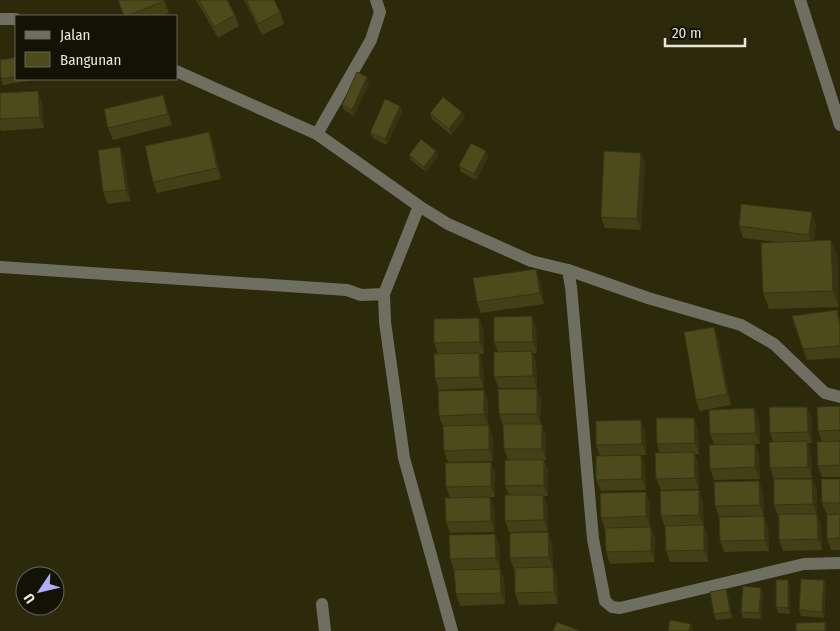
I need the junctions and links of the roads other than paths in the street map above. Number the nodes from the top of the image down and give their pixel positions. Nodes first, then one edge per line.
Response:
1 (376, 0) edge
2 (800, 0) edge
3 (15, 19) edge
4 (0, 20) edge
5 (178, 72) edge
6 (840, 125) edge
7 (317, 134) junction
8 (419, 206) junction
9 (0, 267) edge
10 (568, 270) junction
11 (384, 294) junction
12 (840, 397) edge
13 (840, 563) edge
14 (322, 604) dead end
15 (325, 631) edge
16 (452, 631) edge

1 - 7 street
2 - 6 street
3 - 4 street
5 - 7 street
7 - 8 street
8 - 10 street
8 - 11 street
9 - 11 street
10 - 12 street
10 - 13 street
11 - 16 street
14 - 15 street

